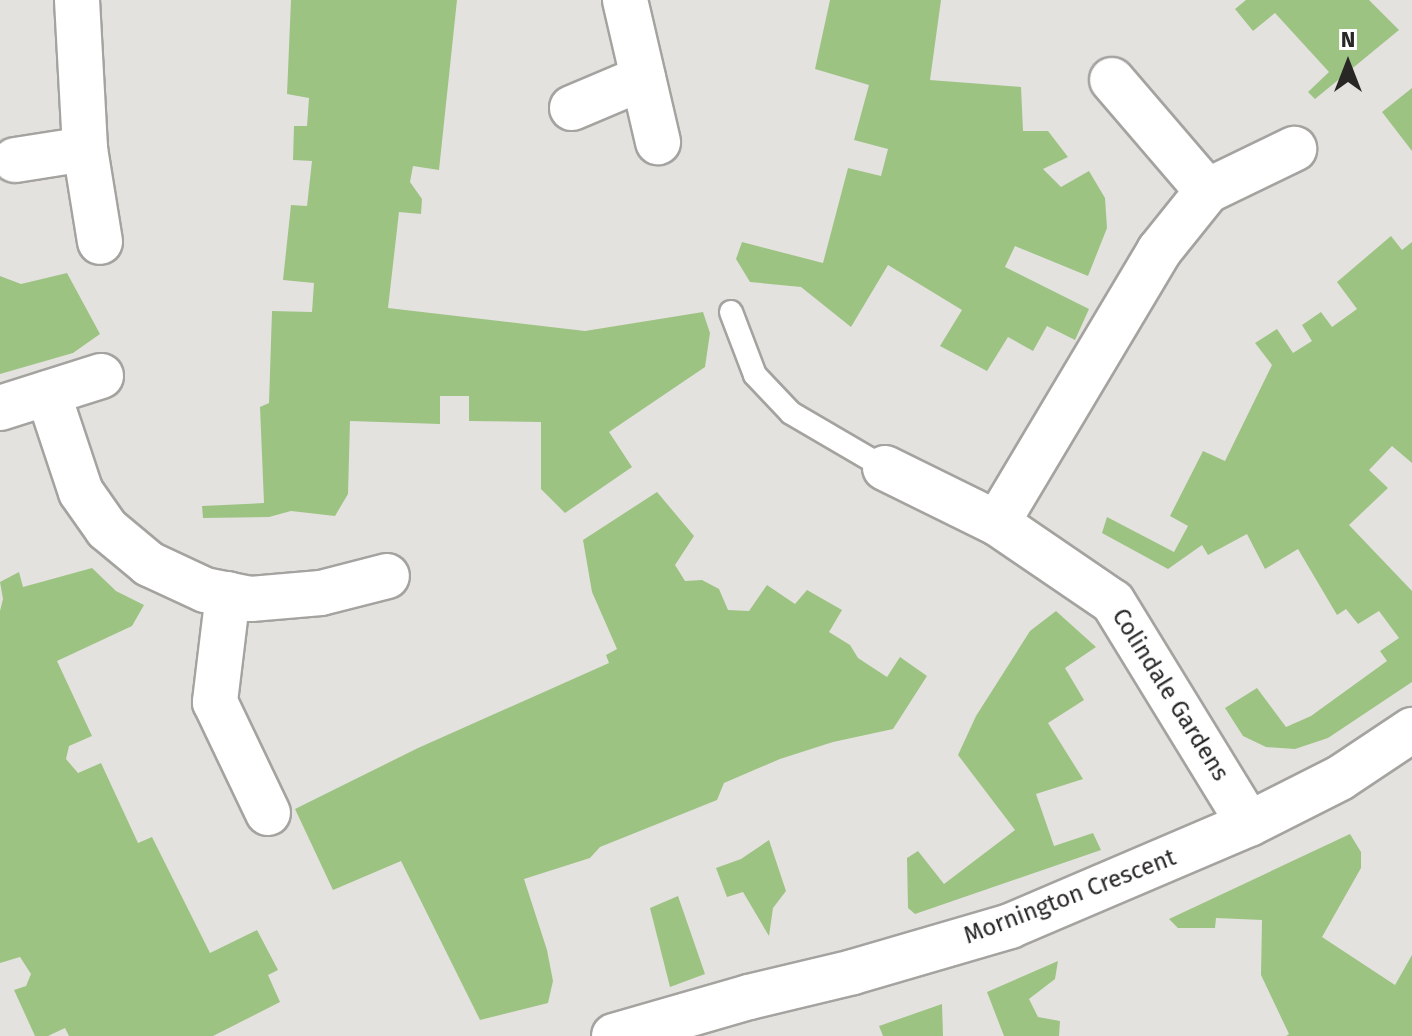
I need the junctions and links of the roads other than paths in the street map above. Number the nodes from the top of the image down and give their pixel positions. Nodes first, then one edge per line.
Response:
1 (77, 0) edge
2 (625, 0) edge
3 (643, 78) junction
4 (1112, 80) dead end
5 (572, 108) dead end
6 (658, 142) dead end
7 (85, 149) junction
8 (1294, 149) dead end
9 (15, 160) dead end
10 (1207, 191) junction
11 (100, 242) dead end
12 (731, 312) dead end
13 (101, 376) dead end
14 (48, 393) junction
15 (0, 408) edge
16 (885, 468) joint
17 (997, 523) junction
18 (387, 576) dead end
19 (228, 594) junction
20 (1412, 730) edge
21 (268, 813) dead end
22 (1249, 824) junction
23 (614, 1036) edge

1 - 7 street
2 - 3 street
3 - 5 street
3 - 6 street
4 - 10 street
7 - 9 street
7 - 11 street
8 - 10 street
10 - 17 street
12 - 16 lane, Colindale Gardens
13 - 14 street
14 - 15 street
14 - 19 street
16 - 17 street, Colindale Gardens
17 - 22 street, Colindale Gardens
18 - 19 street
19 - 21 street
20 - 22 street, Mornington Crescent
22 - 23 street, Mornington Crescent

